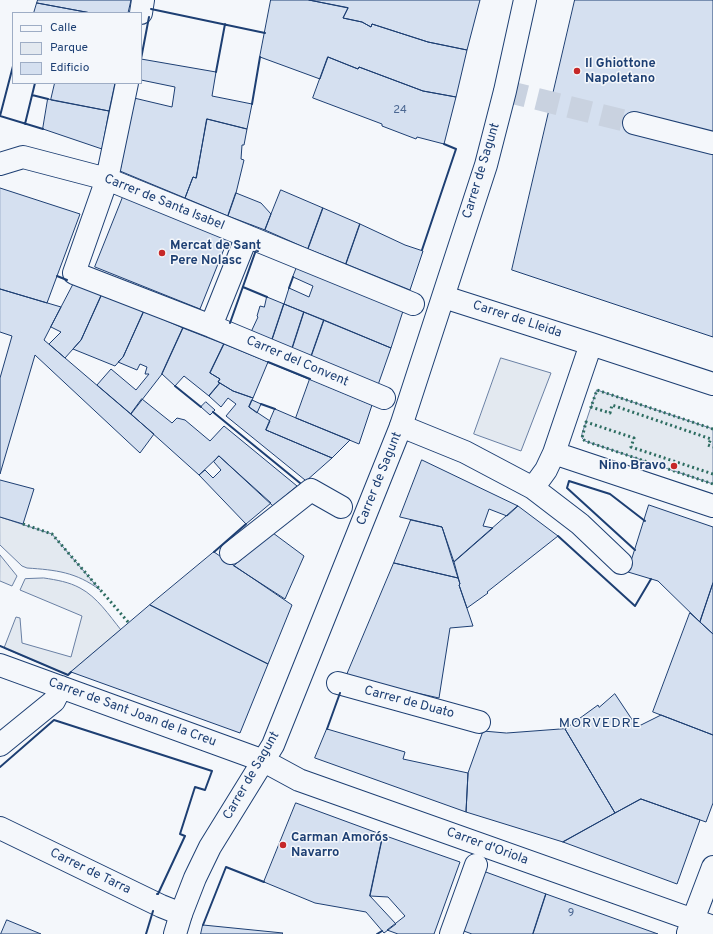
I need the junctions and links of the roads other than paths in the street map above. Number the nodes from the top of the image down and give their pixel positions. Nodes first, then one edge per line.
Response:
1 (143, 0) edge
2 (525, 0) edge
3 (141, 12) edge
4 (127, 84) edge
5 (634, 124) tunnel mouth
6 (713, 143) edge
7 (0, 164) edge
8 (107, 179) junction
9 (247, 236) junction
10 (444, 297) junction
11 (413, 304) dead end
12 (211, 326) junction
13 (591, 344) junction
14 (713, 384) edge
15 (384, 398) dead end
16 (401, 426) junction
17 (554, 453) junction
18 (533, 488) junction
19 (713, 506) edge
20 (341, 507) dead end
21 (231, 553) dead end
22 (621, 563) dead end
23 (0, 665) edge
24 (338, 684) dead end
25 (60, 687) junction
26 (479, 722) dead end
27 (0, 745) edge
28 (264, 761) junction
29 (0, 828) edge
30 (476, 865) dead end
31 (713, 867) edge
32 (178, 924) edge
33 (690, 927) edge
34 (713, 927) edge
35 (451, 934) edge

1 - 3 street
2 - 10 street, Carrer de Sagunt
4 - 8 street
5 - 6 street
7 - 8 street, Carrer de Santa Isabel
8 - 9 street, Carrer de Santa Isabel
8 - 12 street, Carrer del Convent
9 - 11 street, Carrer de Santa Isabel
9 - 12 street
10 - 13 street, Carrer de Lleida
10 - 16 street, Carrer de Sagunt
12 - 15 street, Carrer del Convent
13 - 14 street, Carrer de Lleida
13 - 17 street
16 - 18 street
16 - 28 street, Carrer de Sagunt
17 - 18 street
17 - 19 street
18 - 22 street
20 - 21 street
23 - 25 street, Carrer de Sant Joan de la Creu
24 - 26 street, Carrer de Duato
25 - 27 street
25 - 28 street, Carrer de Sant Joan de la Creu
28 - 32 street, Carrer de Sagunt
28 - 33 street, Carrer d'Oriola
29 - 32 street, Carrer de Tarra
30 - 35 street
31 - 33 street
33 - 34 street, Carrer d'Oriola

